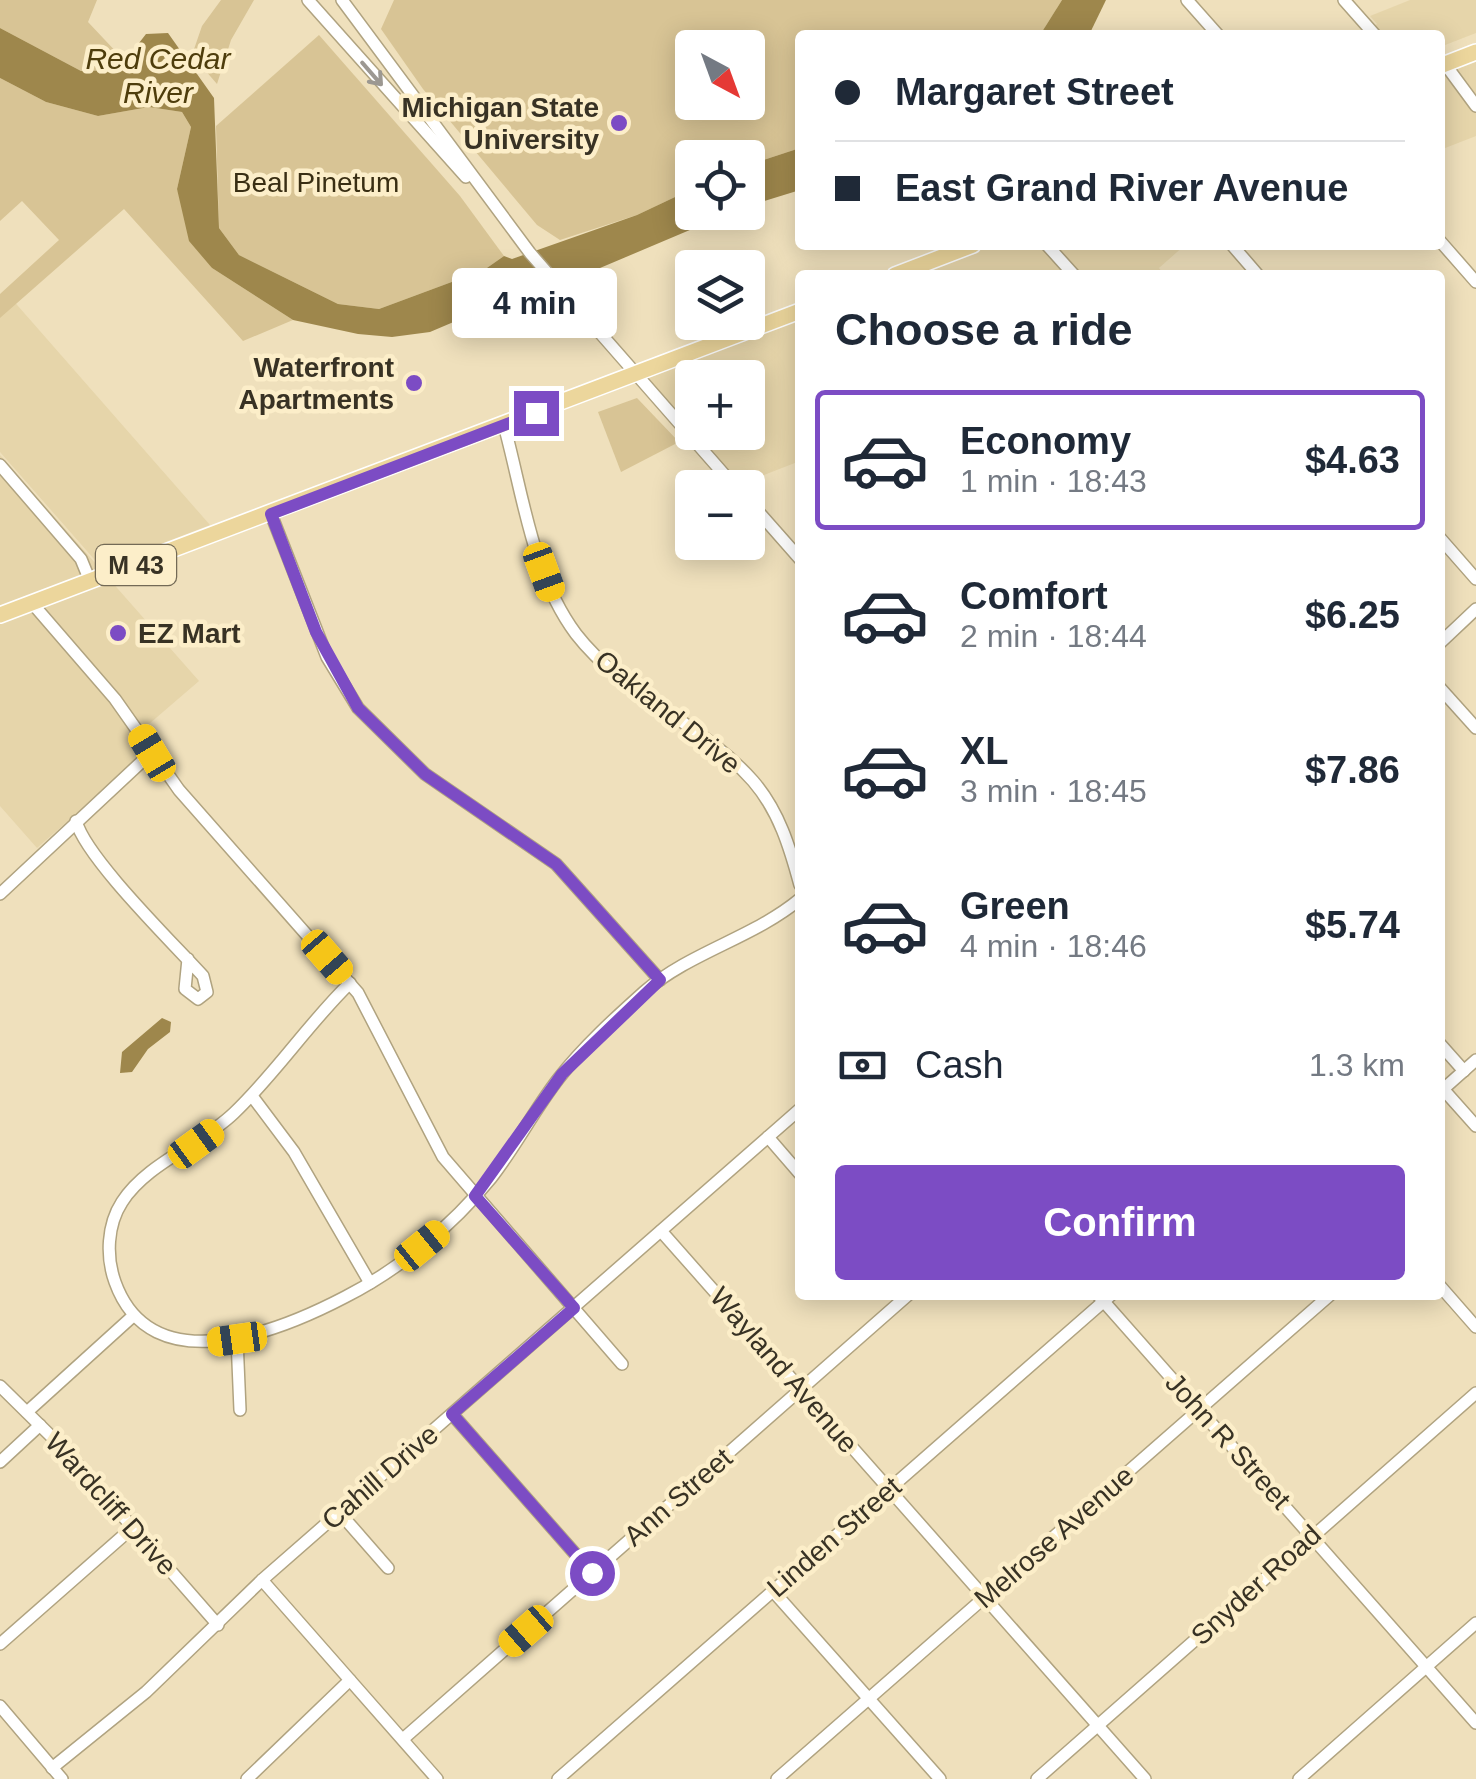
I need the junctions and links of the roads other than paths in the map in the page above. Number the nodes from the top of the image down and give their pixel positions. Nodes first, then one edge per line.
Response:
1 (308, 0) edge
2 (342, 0) edge
3 (1187, 0) edge
4 (1344, 0) edge
5 (1214, 30) edge
6 (1370, 30) edge
7 (1476, 52) edge
8 (1445, 64) edge
9 (1445, 67) edge
10 (1476, 106) edge
11 (480, 190) junction
12 (1445, 247) edge
13 (960, 250) edge
14 (1052, 250) edge
15 (1236, 250) edge
16 (908, 270) edge
17 (1070, 270) edge
18 (1254, 270) edge
19 (1476, 282) edge
20 (795, 313) edge
21 (636, 375) junction
22 (504, 425) junction
23 (0, 465) edge
24 (720, 470) edge
25 (271, 514) junction
26 (765, 516) edge
27 (795, 543) edge
28 (1445, 544) edge
29 (1476, 579) edge
30 (90, 581) junction
31 (32, 603) junction
32 (1476, 609) edge
33 (0, 615) edge
34 (1445, 637) edge
35 (1445, 694) edge
36 (1476, 728) edge
37 (152, 753) junction
38 (76, 821) junction
39 (795, 869) edge
40 (0, 894) edge
41 (795, 902) edge
42 (188, 959) dead end
43 (660, 980) junction
44 (350, 984) junction
45 (1445, 1050) edge
46 (1476, 1060) edge
47 (1464, 1071) junction
48 (1445, 1087) edge
49 (1445, 1093) edge
50 (252, 1096) junction
51 (795, 1114) edge
52 (1476, 1126) edge
53 (768, 1137) junction
54 (795, 1168) edge
55 (475, 1196) junction
56 (661, 1231) junction
57 (370, 1283) junction
58 (1445, 1292) edge
59 (902, 1300) edge
60 (1101, 1300) edge
61 (1107, 1300) edge
62 (1324, 1300) edge
63 (574, 1308) junction
64 (133, 1316) junction
65 (1476, 1327) edge
66 (237, 1339) junction
67 (622, 1364) dead end
68 (0, 1386) edge
69 (800, 1390) junction
70 (1476, 1392) edge
71 (240, 1410) dead end
72 (1200, 1410) junction
73 (27, 1412) junction
74 (452, 1414) junction
75 (40, 1425) junction
76 (0, 1462) edge
77 (889, 1490) junction
78 (339, 1512) junction
79 (132, 1528) junction
80 (1312, 1536) junction
81 (388, 1568) dead end
82 (592, 1573) junction
83 (262, 1580) junction
84 (773, 1591) junction
85 (984, 1598) junction
86 (1476, 1623) edge
87 (218, 1625) junction
88 (0, 1644) edge
89 (1427, 1666) junction
90 (350, 1680) junction
91 (869, 1698) junction
92 (0, 1706) edge
93 (1476, 1722) edge
94 (1098, 1726) junction
95 (403, 1740) junction
96 (52, 1768) junction
97 (62, 1779) edge
98 (247, 1779) edge
99 (437, 1779) edge
100 (558, 1779) edge
101 (777, 1779) edge
102 (940, 1779) edge
103 (1037, 1779) edge
104 (1145, 1779) edge
105 (1298, 1779) edge

1 -> 11 street
2 - 11 street
3 - 5 street
4 - 6 street
7 - 8 main road
9 - 10 street
11 - 21 street
12 - 19 street
13 - 16 main road
14 - 17 street
15 - 18 street
20 - 21 main road, M 43
21 - 22 main road, M 43
21 - 24 street
22 - 25 main road, M 43
22 - 39 street, Oakland Drive
23 - 30 street
25 - 30 main road, M 43
25 - 43 street
26 - 27 street
28 - 29 street
30 - 31 main road, M 43
31 - 33 main road, M 43
31 - 37 street
32 - 34 street
35 - 36 street
37 - 38 street
37 - 44 street
38 - 40 street
38 - 42 street
41 - 43 street
43 - 55 street
44 - 50 street
44 - 55 street
45 - 47 street
46 - 47 street
47 - 48 street
49 - 52 street
50 - 57 street
50 - 64 street
51 - 53 street, Cahill Drive
53 - 54 street
53 - 56 street, Cahill Drive
55 - 57 street
55 - 63 street
56 - 63 street, Cahill Drive
56 - 69 street, Wayland Avenue
57 - 66 street
58 - 65 street
59 - 69 street, Ann Street
60 - 77 street, Linden Street
61 - 72 street, John R Street
62 - 72 street, Melrose Avenue
63 - 67 street
63 - 74 street, Cahill Drive
64 - 66 street
64 - 73 street
66 - 71 street
68 - 73 street, Wardcliff Drive
69 - 77 street, Wayland Avenue
69 - 82 street, Ann Street
70 - 80 street, Snyder Road
72 - 80 street, John R Street
72 - 85 street, Melrose Avenue
73 - 75 street, Wardcliff Drive
74 - 78 street, Cahill Drive
74 - 82 street
75 - 76 street
75 - 79 street, Wardcliff Drive
77 - 84 street, Linden Street
77 - 85 street, Wayland Avenue
78 - 81 street
78 - 83 street, Cahill Drive
79 - 87 street, Wardcliff Drive
79 - 88 street
80 - 89 street, John R Street
80 - 94 street, Snyder Road
82 - 95 street, Ann Street
83 - 87 street, Cahill Drive
83 - 90 street
84 - 91 street
84 - 100 street, Linden Street
85 - 91 street, Melrose Avenue
85 - 94 street, Wayland Avenue
86 - 89 street
87 - 96 street, Cahill Drive
89 - 93 street, John R Street
89 - 105 street
90 - 95 street
90 - 98 street
91 - 101 street, Melrose Avenue
91 - 102 street
92 - 96 street
94 - 103 street, Snyder Road
94 - 104 street, Wayland Avenue
95 - 99 street
96 - 97 street

